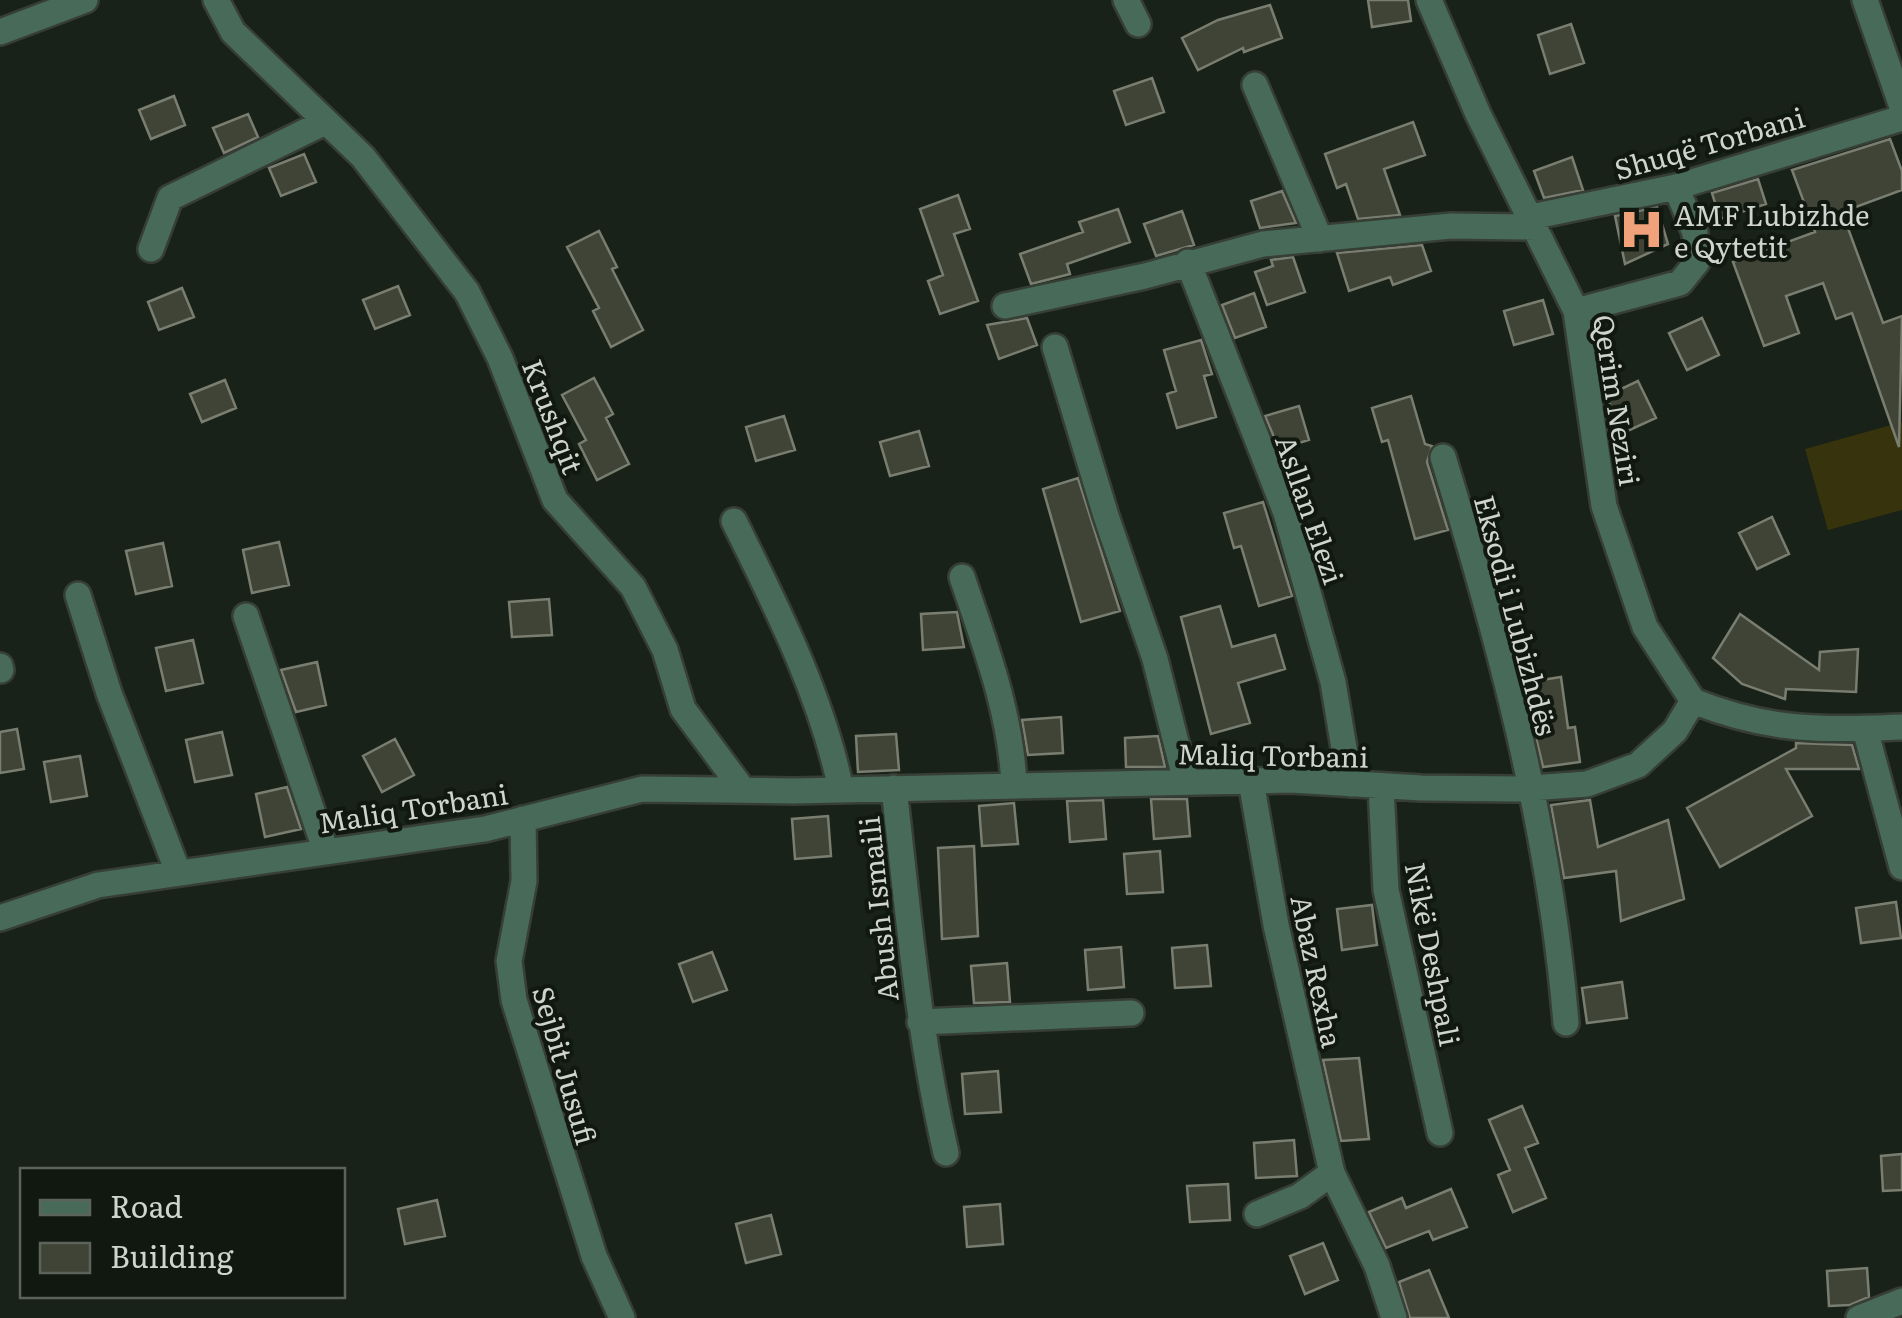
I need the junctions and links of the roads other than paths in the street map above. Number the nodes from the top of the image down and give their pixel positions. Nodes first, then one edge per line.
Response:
1 (85, 0) edge
2 (216, 0) edge
3 (1126, 0) edge
4 (1429, 0) edge
5 (1865, 0) edge
6 (1138, 24) dead end
7 (0, 32) edge
8 (1255, 85) dead end
9 (1902, 107) edge
10 (1902, 118) edge
11 (325, 122) junction
12 (1676, 187) junction
13 (1533, 222) junction
14 (1320, 239) junction
15 (151, 249) dead end
16 (1188, 262) junction
17 (1006, 306) dead end
18 (1576, 310) junction
19 (1055, 347) dead end
20 (1443, 457) dead end
21 (734, 522) dead end
22 (962, 577) dead end
23 (78, 595) dead end
24 (246, 616) dead end
25 (1694, 701) junction
26 (1902, 728) edge
27 (1865, 729) junction
28 (1251, 780) junction
29 (1186, 782) junction
30 (1350, 784) junction
31 (1014, 785) junction
32 (1381, 786) junction
33 (894, 788) junction
34 (1531, 788) junction
35 (744, 790) junction
36 (840, 790) junction
37 (523, 820) junction
38 (326, 852) junction
39 (1902, 866) edge
40 (178, 872) junction
41 (0, 918) edge
42 (1130, 1013) dead end
43 (920, 1022) junction
44 (1566, 1022) dead end
45 (1440, 1132) dead end
46 (946, 1153) dead end
47 (1332, 1174) junction
48 (1256, 1214) dead end
49 (1902, 1301) edge
50 (622, 1318) edge
51 (1394, 1318) edge
52 (1860, 1318) edge

1 - 7 street
2 - 11 street, Krushqit
3 - 6 street
4 - 13 street, Qerim Neziri
5 - 9 street
8 - 14 street
10 - 12 street, Shuqë Torbani
11 - 15 street
11 - 35 street, Krushqit
12 - 13 street, Shuqë Torbani
12 - 18 street
13 - 14 street
13 - 18 street, Qerim Neziri
14 - 16 street
16 - 17 street
16 - 30 street, Asllan Elezi
18 - 25 street, Qerim Neziri
19 - 29 street
20 - 34 street, Eksodi i Lubizhdës
21 - 36 street
22 - 31 street
23 - 40 street
24 - 38 street
25 - 27 street
25 - 34 street, Maliq Torbani
26 - 27 street
27 - 39 street
28 - 29 street, Maliq Torbani
28 - 30 street, Maliq Torbani
28 - 47 street, Abaz Rexha
29 - 31 street, Maliq Torbani
30 - 32 street, Maliq Torbani
31 - 33 street, Maliq Torbani
32 - 34 street, Maliq Torbani
32 - 45 street, Nikë Deshpali
33 - 36 street, Maliq Torbani
33 - 43 street, Abush Ismaili
34 - 44 street
35 - 36 street, Maliq Torbani
35 - 37 street, Maliq Torbani
37 - 38 street, Maliq Torbani
37 - 50 street, Sejbit Jusufi
38 - 40 street, Maliq Torbani
40 - 41 street, Maliq Torbani
42 - 43 street, Abush Ismaili
43 - 46 street, Abush Ismaili
47 - 48 street
47 - 51 street, Abaz Rexha
49 - 52 street

